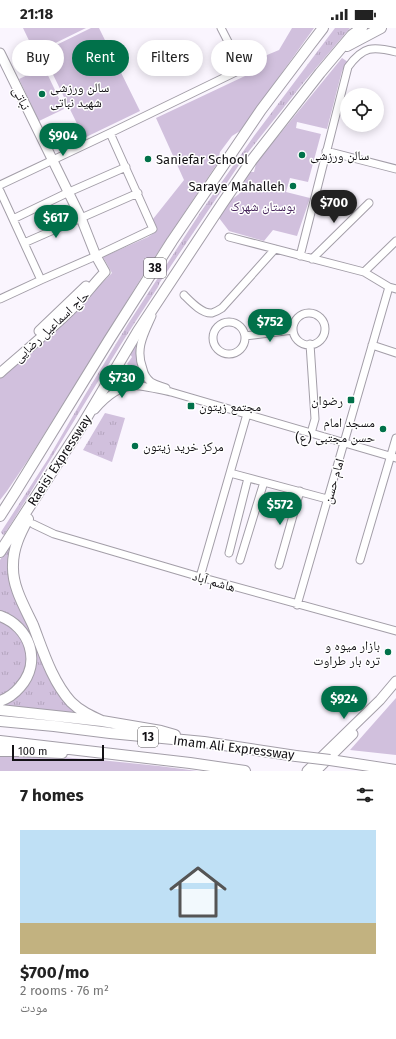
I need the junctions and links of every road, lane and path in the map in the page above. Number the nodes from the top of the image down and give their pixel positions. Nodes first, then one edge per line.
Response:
1 (221, 28) edge
2 (323, 28) edge
3 (362, 28) edge
4 (381, 28) edge
5 (340, 49) junction
6 (396, 52) edge
7 (0, 53) edge
8 (110, 133) junction
9 (326, 151) junction
10 (53, 160) junction
11 (126, 167) junction
12 (396, 169) edge
13 (0, 185) edge
14 (0, 191) edge
15 (69, 192) junction
16 (138, 193) junction
17 (369, 203) dead end
18 (81, 218) junction
19 (13, 219) junction
20 (229, 237) dead end
21 (396, 241) edge
22 (24, 243) junction
23 (275, 249) junction
24 (96, 256) junction
25 (300, 256) junction
26 (312, 259) junction
27 (364, 272) junction
28 (102, 274) junction
29 (41, 280) junction
30 (388, 287) junction
31 (165, 290) junction
32 (396, 290) edge
33 (184, 295) dead end
34 (0, 299) edge
35 (293, 330) junction
36 (245, 336) junction
37 (310, 344) junction
38 (372, 345) junction
39 (396, 353) edge
40 (0, 366) edge
41 (0, 373) edge
42 (171, 392) junction
43 (247, 414) junction
44 (80, 427) junction
45 (312, 433) junction
46 (396, 438) edge
47 (344, 442) junction
48 (393, 457) edge
49 (230, 473) junction
50 (248, 478) junction
51 (264, 482) junction
52 (42, 487) junction
53 (300, 491) junction
54 (16, 492) junction
55 (328, 499) junction
56 (0, 506) edge
57 (0, 516) edge
58 (33, 524) dead end
59 (0, 552) edge
60 (229, 554) dead end
61 (240, 560) dead end
62 (360, 560) dead end
63 (279, 565) dead end
64 (200, 577) junction
65 (298, 605) junction
66 (0, 616) edge
67 (396, 631) edge
68 (396, 681) edge
69 (396, 690) edge
70 (0, 701) edge
71 (0, 710) edge
72 (0, 721) edge
73 (102, 721) junction
74 (0, 741) edge
75 (204, 742) junction
76 (0, 751) edge
77 (98, 752) junction
78 (396, 770) edge
79 (245, 771) edge
80 (307, 771) edge
81 (316, 771) edge

1 - 8 street
2 - 54 highway, Raeisi Expressway / 38
3 - 5 highway, Raeisi Expressway / 38
4 - 5 highway
5 - 31 highway, Raeisi Expressway / 38
6 - 9 street
7 - 10 main road, نباتی
8 - 10 street
8 - 11 street
9 - 12 street
9 - 25 street
10 - 13 street
10 - 15 main road, نباتی
11 - 15 street
11 - 16 street
14 - 19 street
15 - 18 main road, نباتی
15 - 19 street
16 - 18 street
16 - 24 street
17 - 26 street
18 - 22 street
18 - 24 main road, نباتی
19 - 22 street
20 - 23 street
21 - 27 street
22 - 29 street
23 - 25 street
23 - 33 street
24 - 28 main road, نباتی
24 - 29 street
25 - 26 street
26 - 27 street
27 - 30 street
28 - 40 main road, حاج اسماعیل رضایی
28 - 41 main road, حاج اسماعیل رضایی
29 - 34 street
30 - 32 street
30 - 38 street, امام حسن
31 - 42 street
31 - 44 highway, Raeisi Expressway / 38
35 - 36 street
35 - 37 street
35 - 37 street
36 - 36 street
37 - 45 street
38 - 39 street
38 - 47 street, امام حسن
42 - 43 street
42 - 44 street
43 - 45 street
43 - 49 street
44 - 52 highway, Raeisi Expressway / 38
45 - 47 street
46 - 48 street
47 - 48 street
47 - 55 street, امام حسن
48 - 62 street
49 - 50 street
49 - 64 street
50 - 51 street
50 - 60 street
51 - 53 street
51 - 61 street
52 - 59 highway, Raeisi Expressway / 38
52 - 73 highway
53 - 55 street
53 - 63 street
54 - 56 main road
54 - 57 highway, Raeisi Expressway / 38
55 - 65 street, امام حسن
58 - 64 street, هاشم آباد
64 - 65 street, هاشم آباد
65 - 67 street, هاشم آباد
66 - 70 highway
68 - 80 main road
69 - 81 main road
71 - 73 highway
72 - 75 highway, Imam Ali Expressway / 13
73 - 75 highway
74 - 77 highway, Imam Ali Expressway / 13
75 - 78 highway, Imam Ali Expressway / 13, bridge
76 - 77 highway
77 - 79 highway, Imam Ali Expressway / 13

